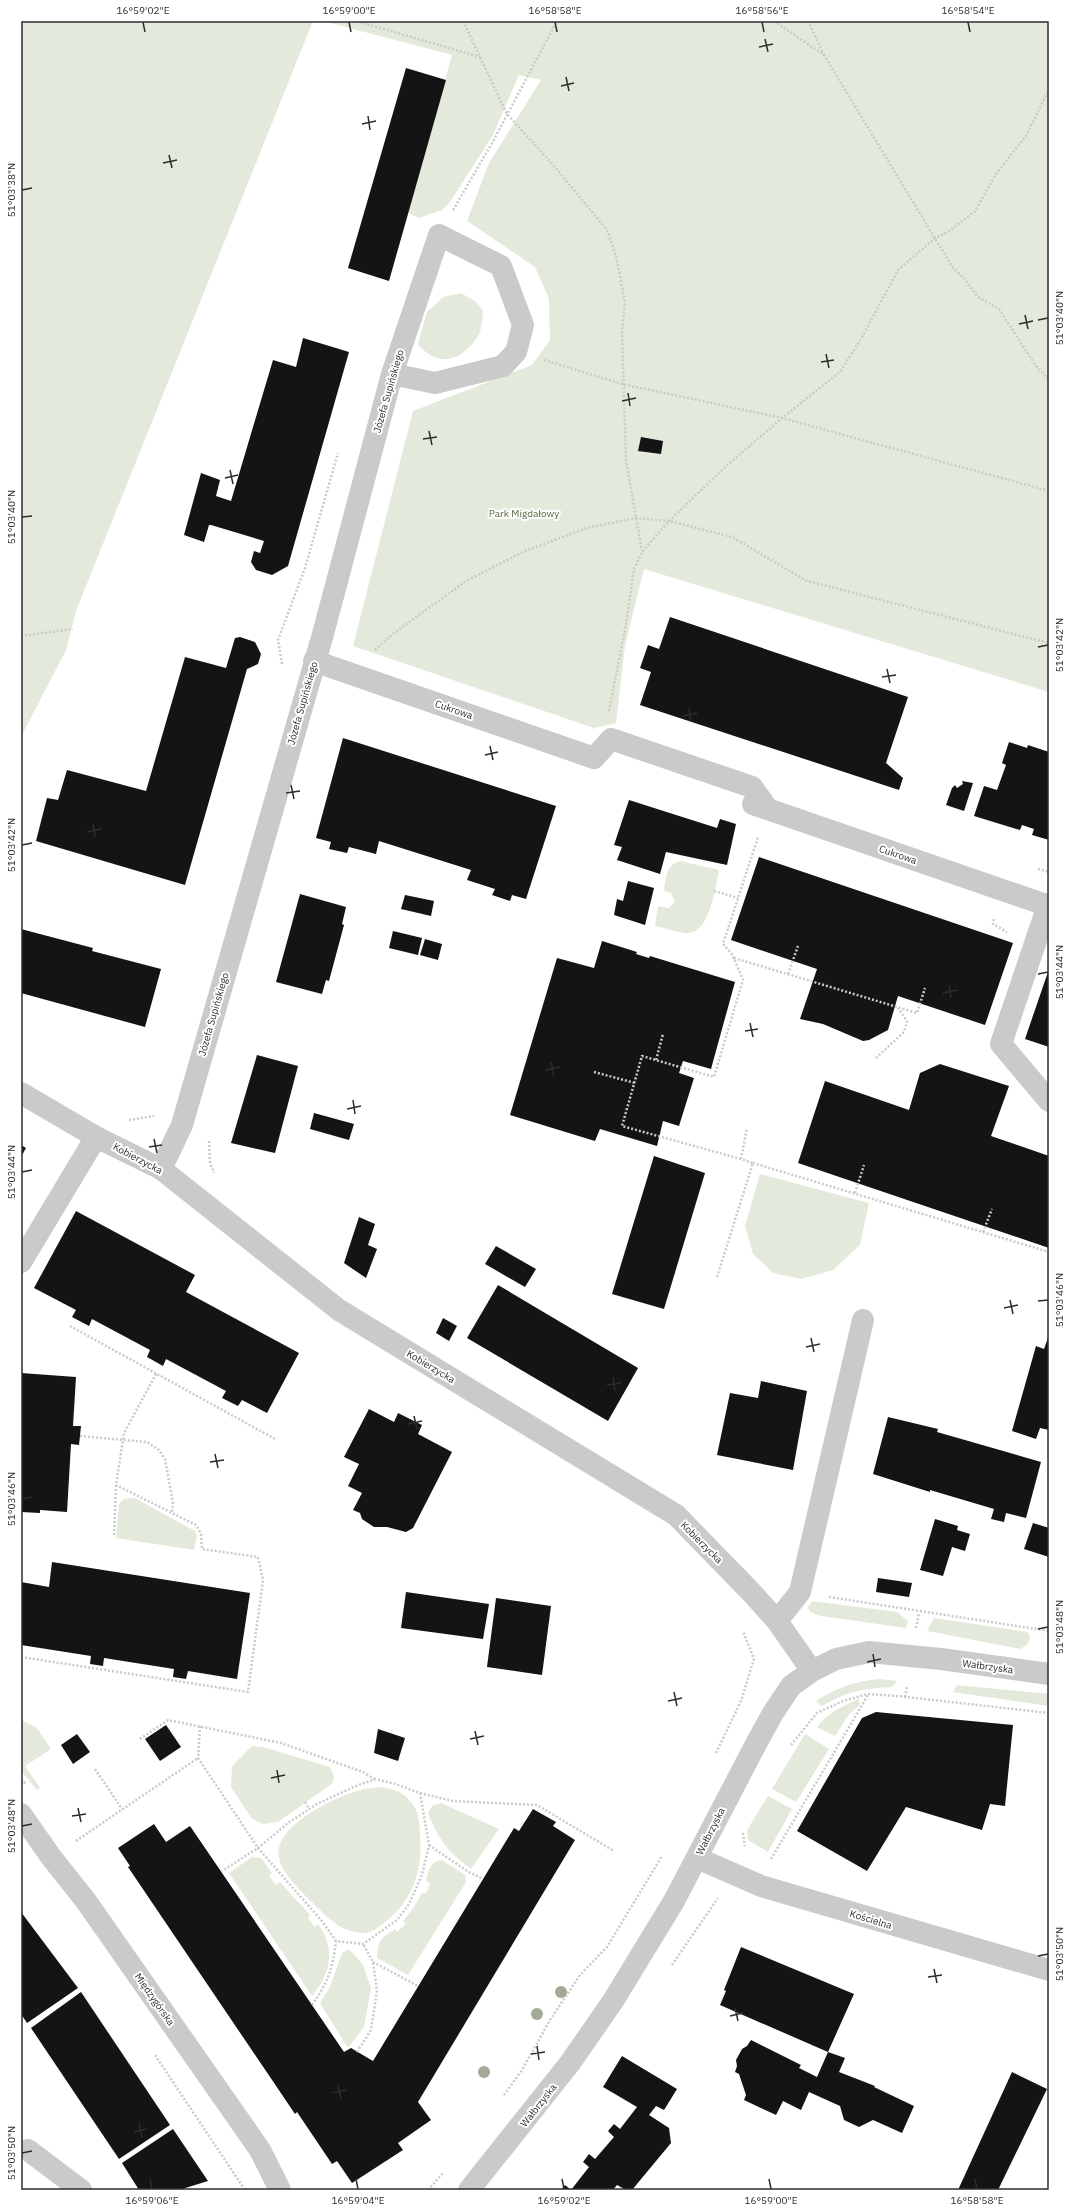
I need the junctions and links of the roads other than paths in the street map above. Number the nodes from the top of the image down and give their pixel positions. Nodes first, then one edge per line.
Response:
1 (392, 374) junction
2 (314, 662) junction
3 (1048, 905) edge
4 (21, 1093) edge
5 (1049, 1101) edge
6 (96, 1137) junction
7 (161, 1169) junction
8 (21, 1262) edge
9 (863, 1320) dead end
10 (777, 1622) junction
11 (812, 1671) junction
12 (1049, 1674) edge
13 (21, 1814) edge
14 (697, 1858) junction
15 (1049, 1970) edge
16 (28, 2150) dead end
17 (81, 2190) edge
18 (280, 2190) edge
19 (469, 2190) edge

1 - 1 street, Józefa Supińskiego
1 - 2 street, Józefa Supińskiego
2 - 3 street, Cukrowa
2 - 7 street, Józefa Supińskiego
3 - 5 street
4 - 6 street, Kobierzycka
6 - 7 street, Kobierzycka
6 - 8 street
7 - 10 street, Kobierzycka
9 - 10 street
10 - 11 street, Kobierzycka
11 - 12 street, Wałbrzyska
11 - 14 street, Wałbrzyska
13 - 18 street, Międzygórska
14 - 15 street, Kościelna
14 - 19 street, Wałbrzyska
16 - 17 street

